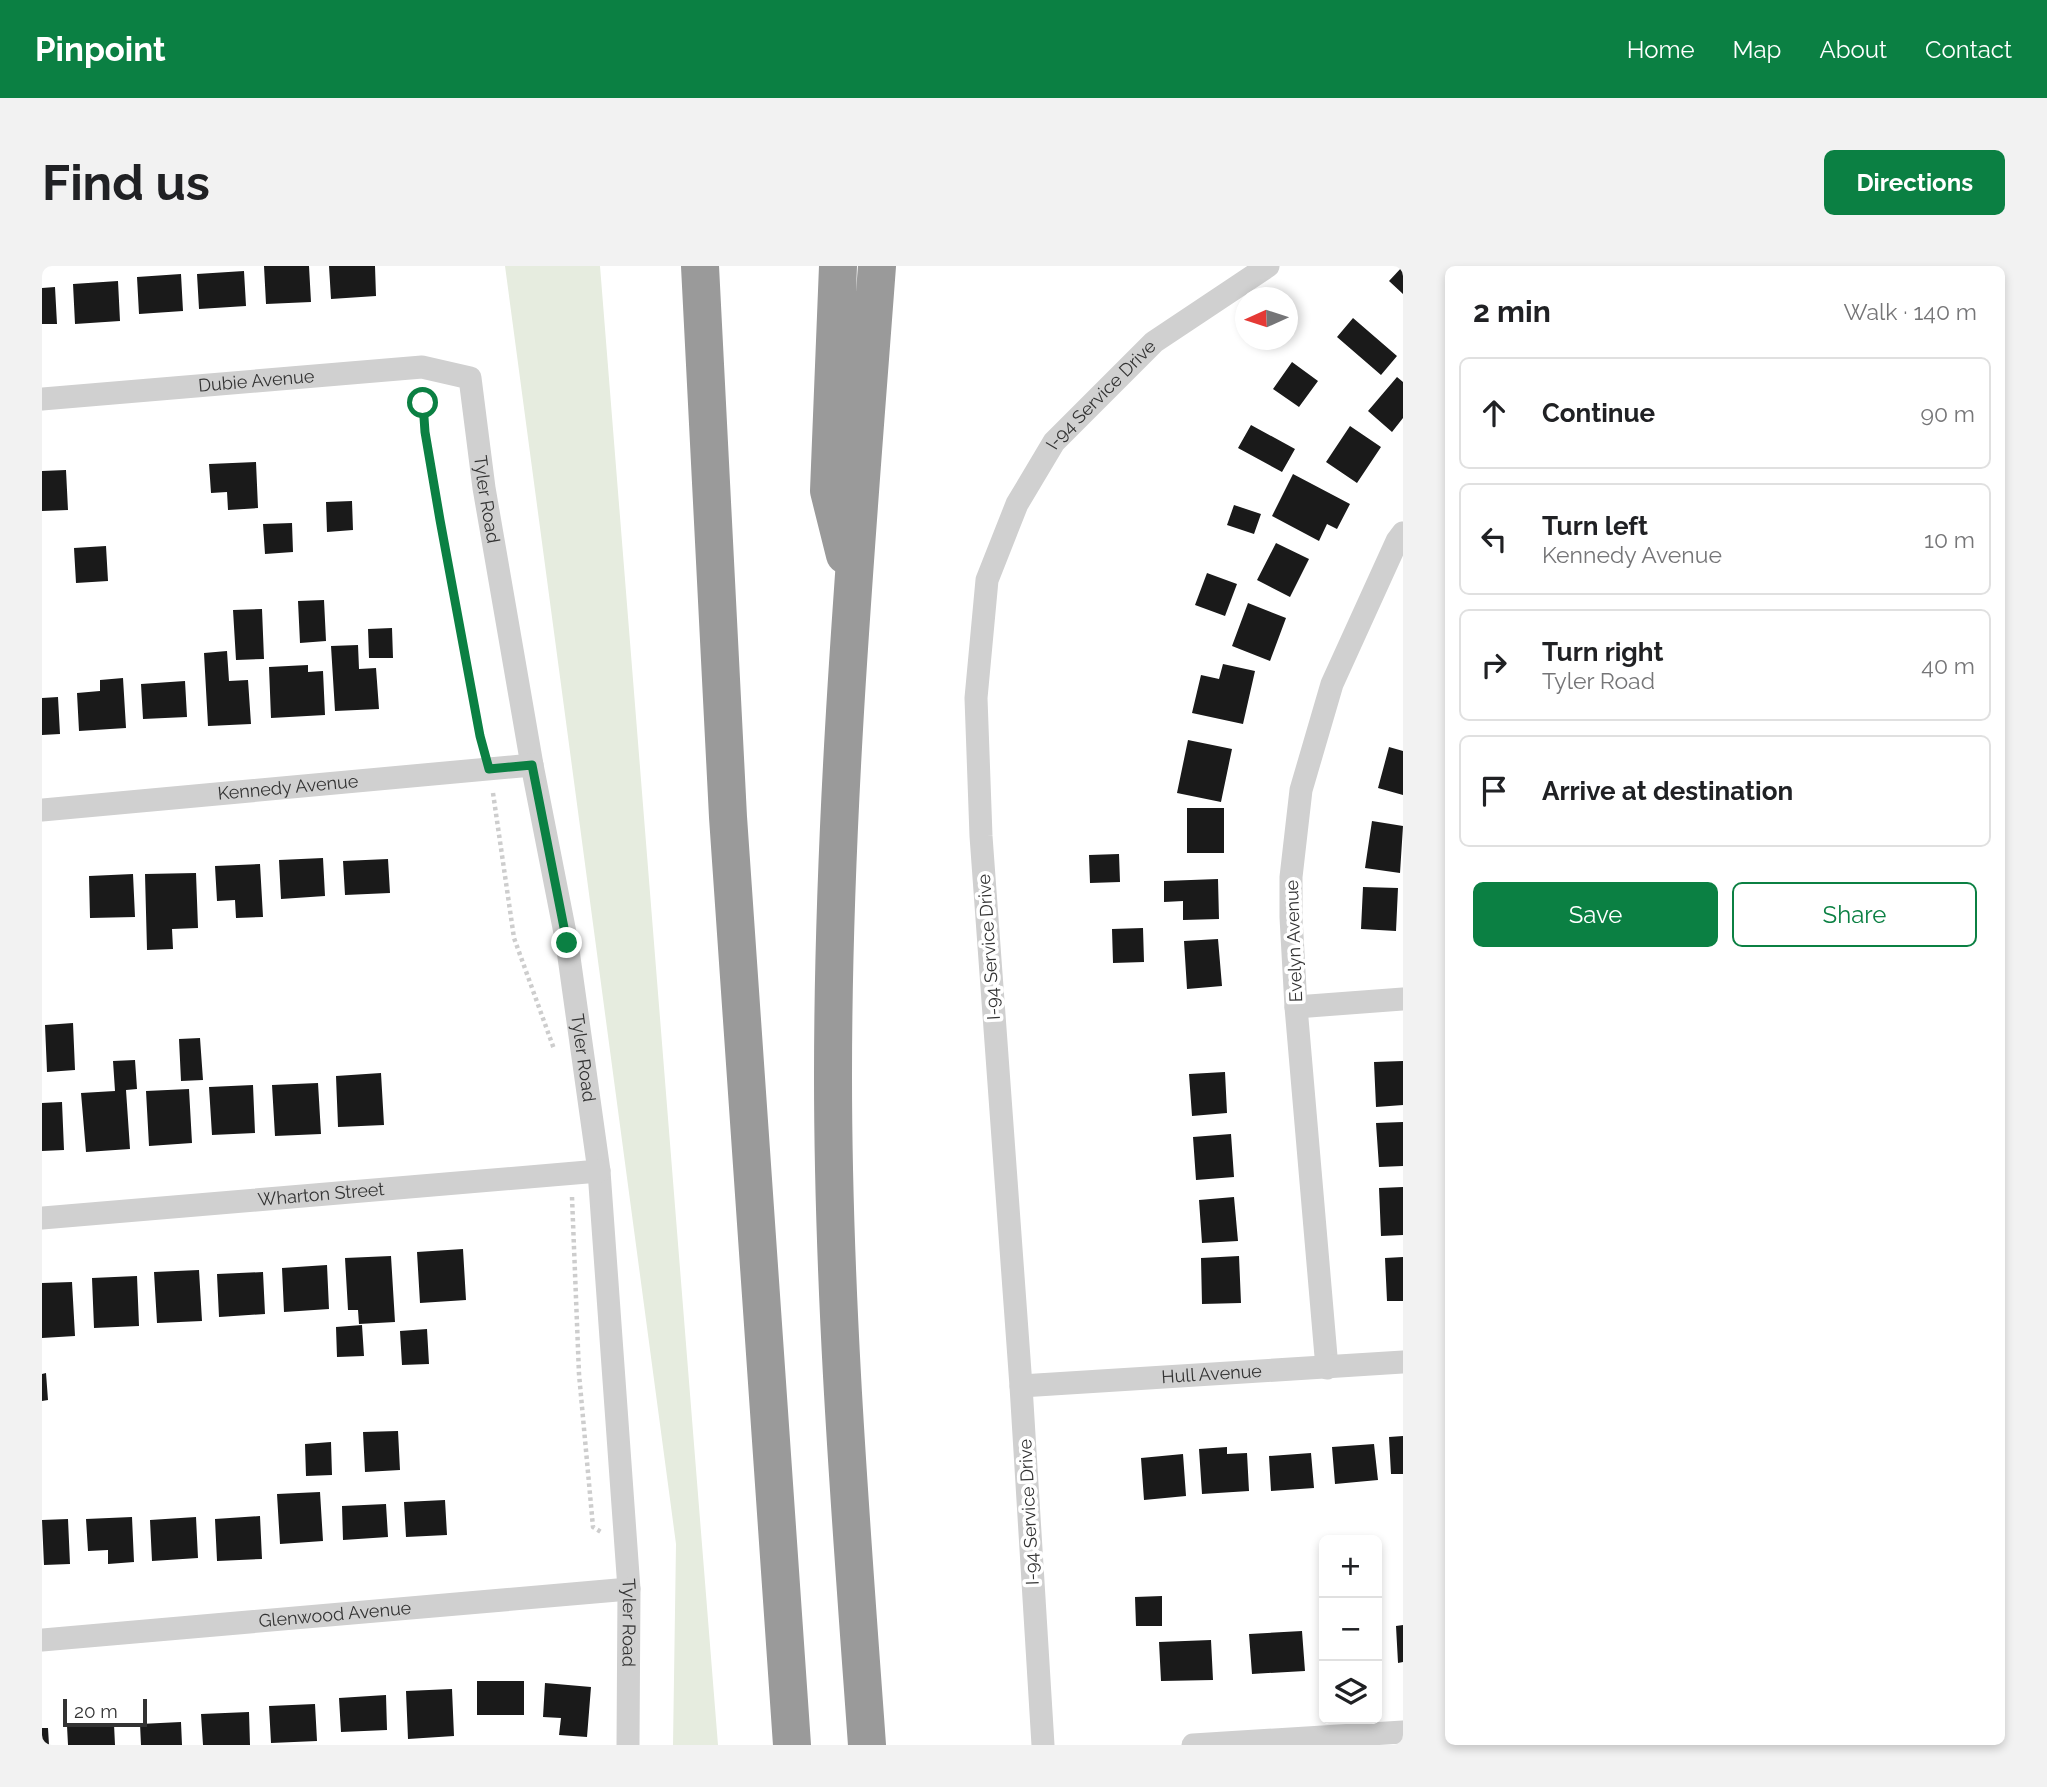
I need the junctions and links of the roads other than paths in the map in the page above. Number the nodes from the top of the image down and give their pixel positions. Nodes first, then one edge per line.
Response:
1 (700, 266) edge
2 (838, 266) edge
3 (877, 266) edge
4 (1268, 266) edge
5 (470, 378) joint
6 (42, 399) edge
7 (1403, 533) edge
8 (853, 588) junction
9 (532, 765) junction
10 (42, 810) edge
11 (1403, 999) edge
12 (1296, 1007) junction
13 (599, 1171) junction
14 (42, 1218) edge
15 (1403, 1362) edge
16 (1327, 1368) junction
17 (1021, 1386) junction
18 (629, 1589) junction
19 (42, 1640) edge
20 (1403, 1732) edge
21 (628, 1745) edge
22 (792, 1745) edge
23 (867, 1745) edge
24 (1043, 1745) edge
25 (1193, 1745) edge

1 - 22 highway
2 - 8 highway
3 - 8 highway
4 - 17 street, I-94 Service Drive
5 - 6 street, Dubie Avenue
5 - 9 street, Tyler Road
7 - 12 street, Evelyn Avenue
8 - 23 highway
9 - 10 street, Kennedy Avenue
9 - 13 street, Tyler Road
11 - 12 street
12 - 16 street, Evelyn Avenue
13 - 14 street, Wharton Street
13 - 18 street, Tyler Road
15 - 16 street, Hull Avenue
16 - 17 street, Hull Avenue
17 - 24 street, I-94 Service Drive
18 - 19 street, Glenwood Avenue
18 - 21 street, Tyler Road
20 - 25 street

